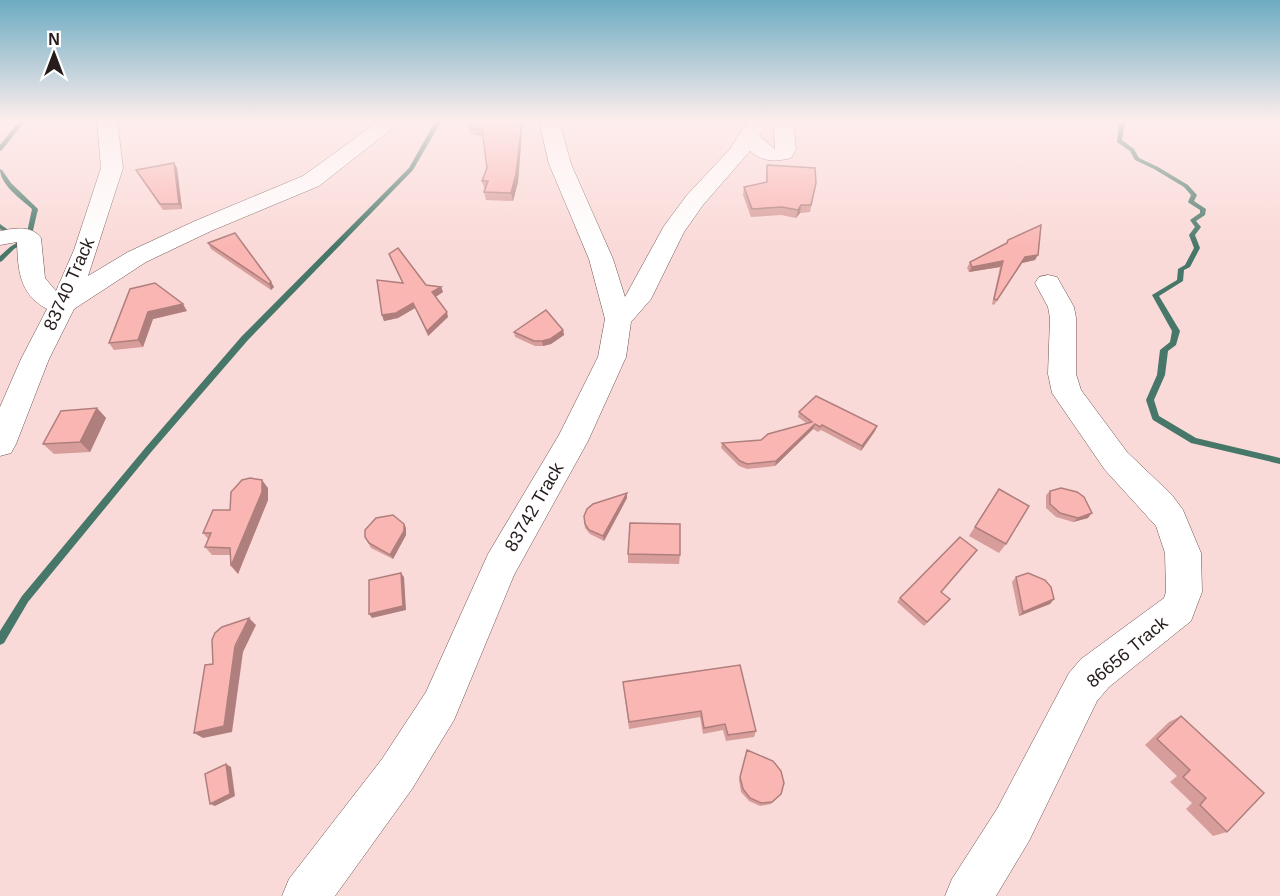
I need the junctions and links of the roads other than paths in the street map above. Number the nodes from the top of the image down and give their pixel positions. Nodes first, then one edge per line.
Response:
1 (111, 162) edge
2 (337, 162) edge
3 (559, 162) edge
4 (730, 162) edge
5 (0, 238) edge
6 (1048, 283) dead end
7 (61, 305) junction
8 (618, 319) junction
9 (0, 444) edge
10 (306, 896) edge
11 (969, 896) edge

1 - 7 street, 83740 Track
2 - 7 street
3 - 8 street
4 - 8 street
5 - 7 street
6 - 11 street, 86656 Track
7 - 9 street, 83740 Track
8 - 10 street, 83742 Track

